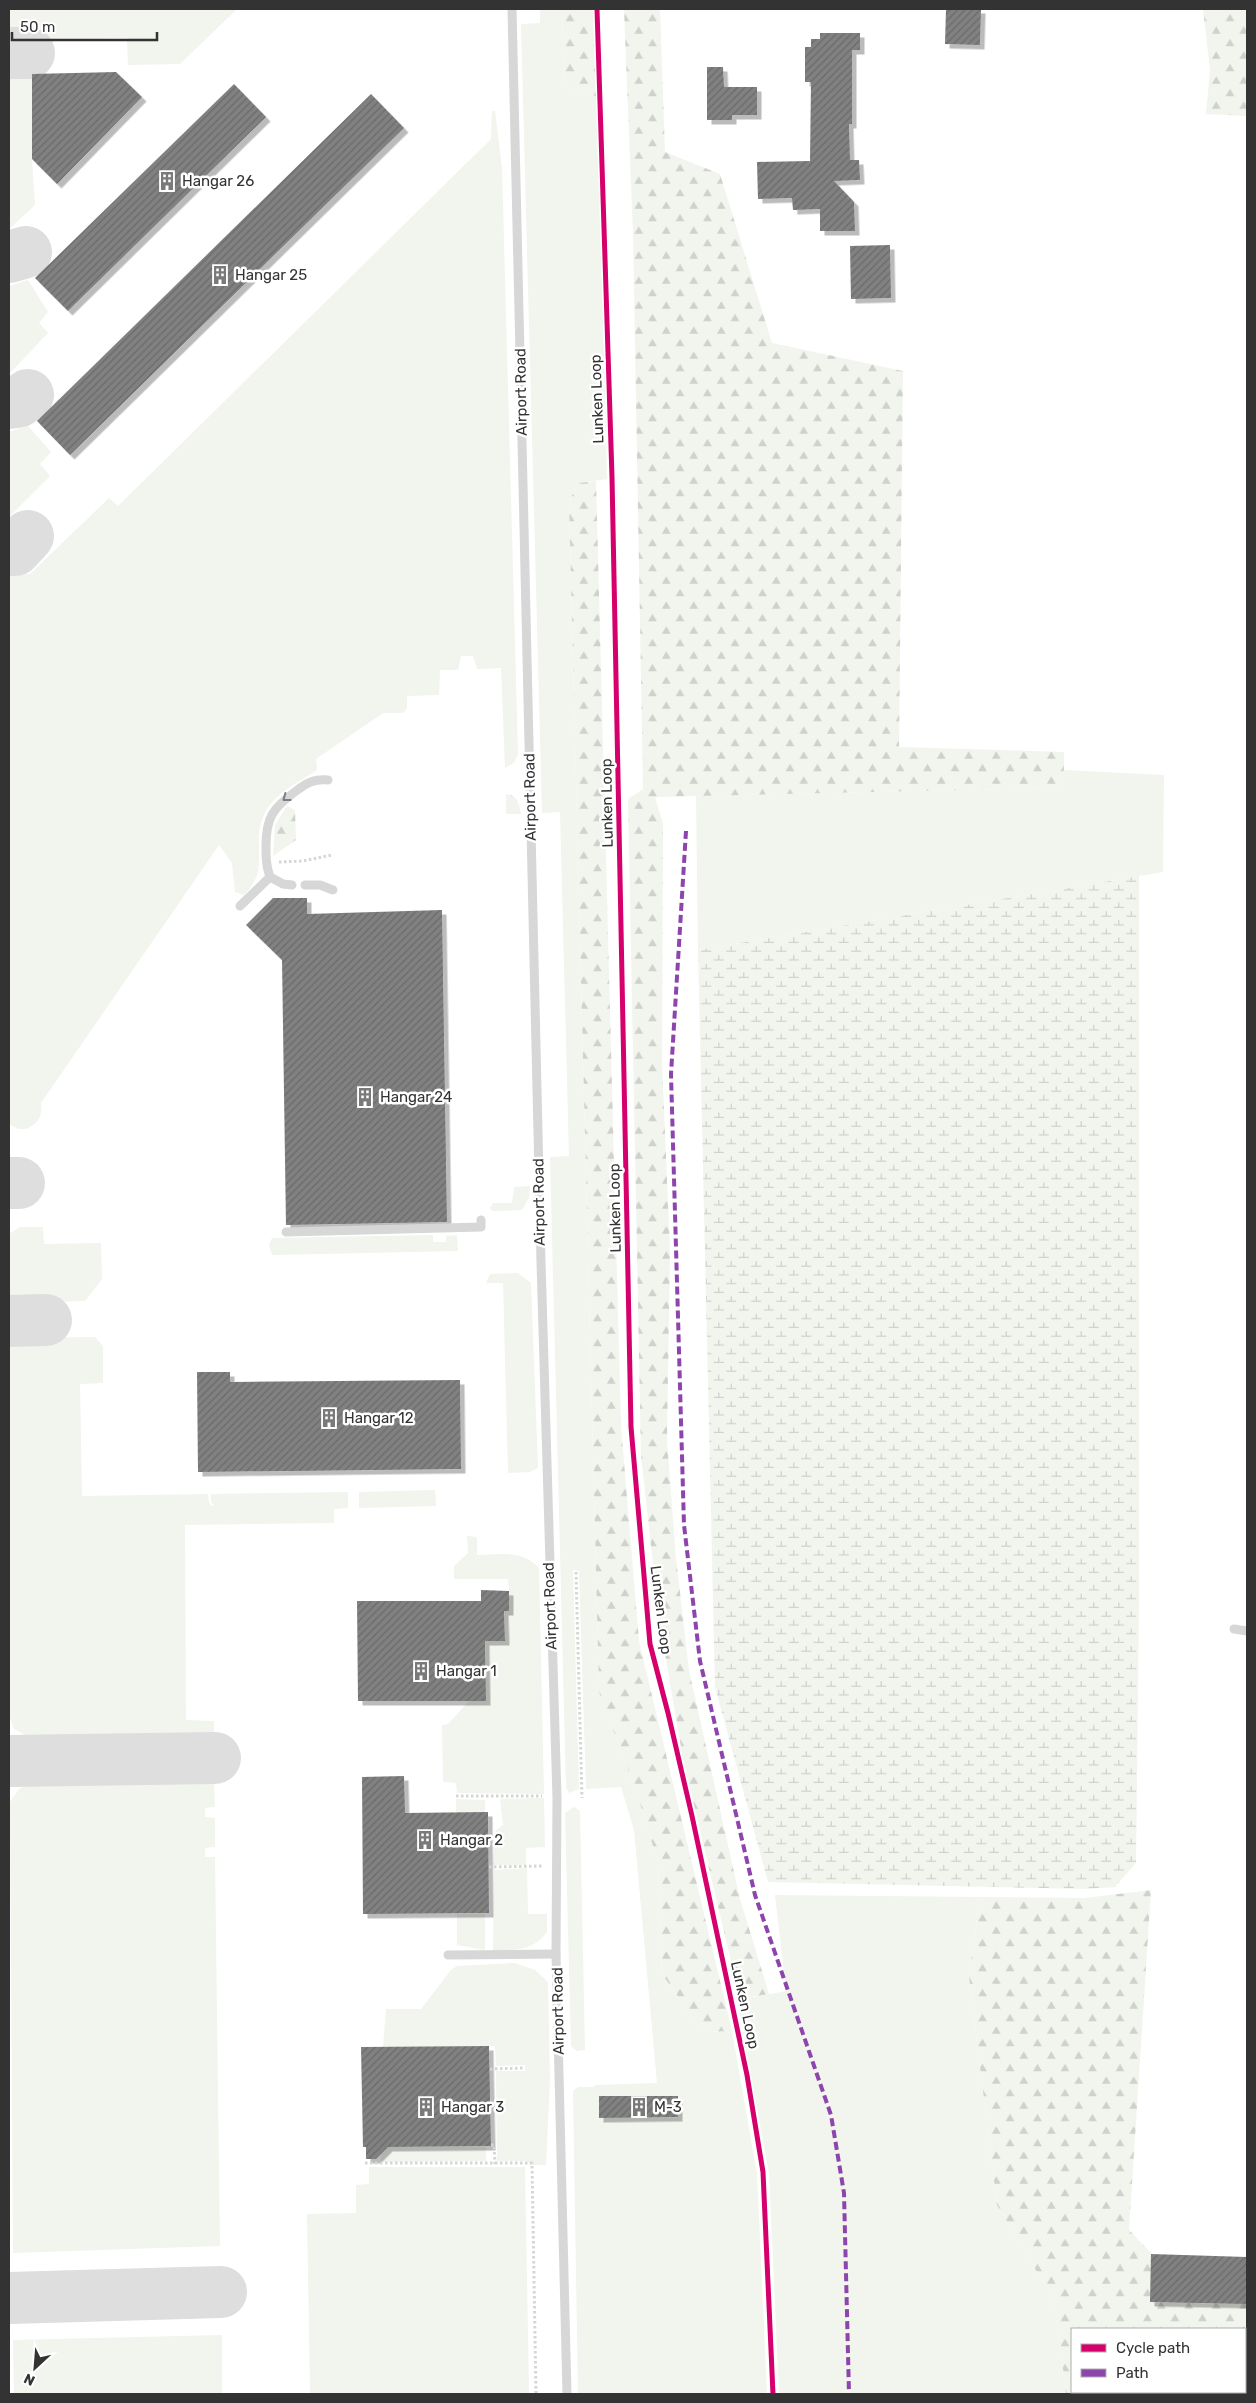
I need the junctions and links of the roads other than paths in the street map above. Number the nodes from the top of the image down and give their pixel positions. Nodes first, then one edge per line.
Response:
1 (512, 9) edge
2 (328, 780) dead end
3 (270, 877) junction
4 (292, 885) dead end
5 (305, 885) dead end
6 (333, 890) dead end
7 (240, 906) dead end
8 (481, 1220) dead end
9 (286, 1232) dead end
10 (1234, 1629) dead end
11 (1247, 1631) edge
12 (556, 1954) junction
13 (448, 1955) dead end
14 (567, 2394) edge

1 - 12 lane, Airport Road
2 -> 3 lane
3 - 4 lane
3 - 7 lane
5 - 6 lane
8 - 9 lane
10 - 11 lane
12 - 13 lane
12 - 14 lane, Airport Road

